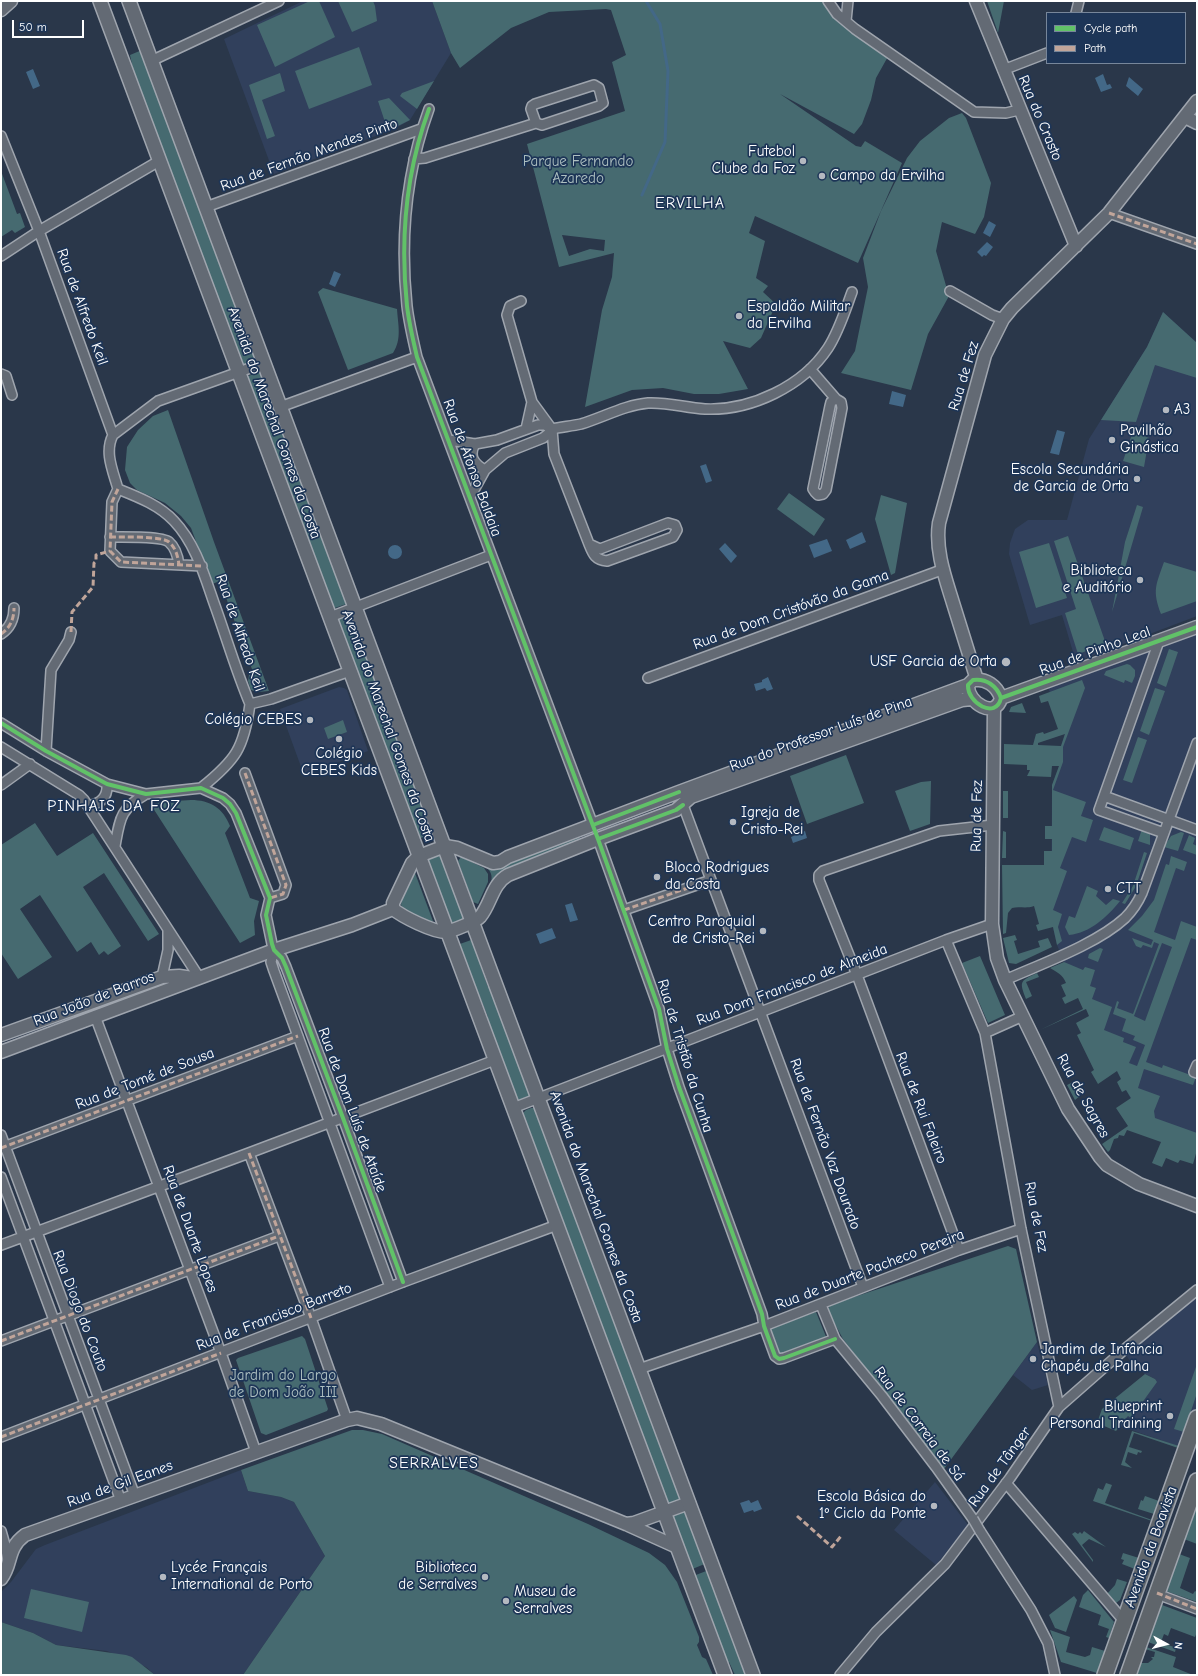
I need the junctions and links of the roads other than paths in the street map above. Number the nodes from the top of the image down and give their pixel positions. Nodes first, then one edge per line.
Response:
1 (11, 1) edge
2 (100, 1) edge
3 (129, 1) edge
4 (279, 1) edge
5 (828, 1) edge
6 (848, 1) edge
7 (976, 1) edge
8 (1079, 1) edge
9 (1, 10) edge
10 (1076, 12) edge
11 (846, 22) junction
12 (1046, 53) edge
13 (151, 61) junction
14 (1003, 70) junction
15 (1197, 101) edge
16 (429, 109) dead end
17 (1019, 110) junction
18 (1185, 117) junction
19 (536, 123) junction
20 (1197, 123) edge
21 (422, 129) junction
22 (1, 136) edge
23 (414, 159) junction
24 (159, 160) junction
25 (206, 207) junction
26 (1109, 213) junction
27 (39, 231) junction
28 (1197, 244) edge
29 (1076, 246) junction
30 (1, 256) edge
31 (950, 291) dead end
32 (852, 292) dead end
33 (521, 301) dead end
34 (1003, 319) junction
35 (417, 357) junction
36 (264, 363) junction
37 (810, 370) junction
38 (238, 372) junction
39 (1, 374) edge
40 (12, 395) dead end
41 (836, 398) junction
42 (532, 402) junction
43 (280, 407) junction
44 (526, 429) junction
45 (552, 429) junction
46 (113, 434) junction
47 (449, 440) junction
48 (475, 444) junction
49 (485, 470) junction
50 (118, 489) junction
51 (470, 497) junction
52 (110, 537) junction
53 (589, 544) junction
54 (491, 555) junction
55 (179, 565) junction
56 (202, 566) junction
57 (944, 569) junction
58 (14, 608) dead end
59 (355, 608) junction
60 (330, 617) junction
61 (1197, 627) edge
62 (71, 632) dead end
63 (1, 634) edge
64 (1159, 641) junction
65 (350, 671) junction
66 (648, 678) dead end
67 (972, 683) junction
68 (1001, 698) junction
69 (972, 699) junction
70 (250, 704) junction
71 (994, 708) junction
72 (1, 723) edge
73 (1197, 743) edge
74 (1, 747) edge
75 (46, 751) junction
76 (30, 764) junction
77 (245, 773) dead end
78 (107, 784) junction
79 (1, 785) edge
80 (201, 788) junction
81 (679, 792) junction
82 (146, 794) junction
83 (1104, 796) junction
84 (683, 805) junction
85 (89, 806) junction
86 (1168, 820) junction
87 (592, 824) junction
88 (993, 825) junction
89 (1197, 830) edge
90 (1164, 833) junction
91 (598, 839) junction
92 (115, 846) junction
93 (444, 846) junction
94 (419, 856) junction
95 (711, 880) junction
96 (270, 898) junction
97 (393, 909) junction
98 (624, 910) junction
99 (472, 922) junction
100 (992, 924) junction
101 (168, 931) junction
102 (447, 932) junction
103 (946, 940) junction
104 (274, 950) junction
105 (857, 975) junction
106 (162, 977) junction
107 (199, 977) junction
108 (1005, 980) junction
109 (760, 1012) junction
110 (95, 1016) junction
111 (1023, 1016) junction
112 (985, 1033) junction
113 (1, 1035) edge
114 (298, 1036) junction
115 (667, 1049) junction
116 (1, 1052) edge
117 (495, 1060) junction
118 (1197, 1065) edge
119 (1197, 1073) edge
120 (538, 1099) junction
121 (128, 1100) junction
122 (513, 1108) junction
123 (343, 1118) junction
124 (330, 1122) junction
125 (1, 1136) edge
126 (3, 1147) edge
127 (249, 1153) junction
128 (1, 1177) edge
129 (160, 1186) junction
130 (1197, 1206) edge
131 (557, 1225) junction
132 (1021, 1229) junction
133 (36, 1232) junction
134 (279, 1236) junction
135 (23, 1237) junction
136 (1, 1245) edge
137 (959, 1250) junction
138 (189, 1269) junction
139 (403, 1282) junction
140 (390, 1287) junction
141 (863, 1287) junction
142 (1197, 1290) edge
143 (821, 1305) junction
144 (67, 1316) junction
145 (311, 1318) junction
146 (54, 1321) junction
147 (764, 1326) junction
148 (835, 1339) junction
149 (1, 1341) edge
150 (221, 1353) junction
151 (640, 1369) junction
152 (99, 1399) junction
153 (85, 1405) junction
154 (1059, 1407) junction
155 (1197, 1418) edge
156 (346, 1420) junction
157 (1, 1437) edge
158 (256, 1452) junction
159 (1197, 1481) edge
160 (1006, 1483) junction
161 (135, 1496) junction
162 (121, 1501) junction
163 (689, 1503) junction
164 (664, 1512) junction
165 (626, 1524) junction
166 (976, 1524) junction
167 (1, 1532) edge
168 (677, 1547) junction
169 (8, 1562) junction
170 (1, 1578) edge
171 (1165, 1597) dead end
172 (1197, 1609) edge
173 (1124, 1622) junction
174 (725, 1675) edge
175 (754, 1675) edge
176 (840, 1675) edge
177 (1055, 1675) edge
178 (1105, 1675) edge
179 (1128, 1675) edge

1 - 9 street
2 - 24 main road, Avenida do Marechal Gomes da Costa
3 - 13 main road, Avenida do Marechal Gomes da Costa
4 - 13 street
5 - 11 street
6 - 11 street
7 - 14 street, Rua do Crasto
8 - 10 street
11 - 17 street
12 - 14 street
13 - 25 main road, Avenida do Marechal Gomes da Costa
14 - 17 street, Rua do Crasto
15 - 18 street, Rua de Fez
16 - 21 street, Rua de Afonso Baldaia
17 - 29 street, Rua do Crasto
18 - 20 street
18 - 26 street, Rua de Fez
19 - 19 street
19 - 23 street
21 - 23 street, Rua de Afonso Baldaia
21 - 25 street, Rua de Fernão Mendes Pinto
22 - 27 street, Rua de Alfredo Keil
23 - 35 street, Rua de Afonso Baldaia
24 - 27 street
24 - 38 main road, Avenida do Marechal Gomes da Costa
25 - 36 main road, Avenida do Marechal Gomes da Costa
26 - 28 street
26 - 29 street, Rua de Fez
27 - 30 street
27 - 46 street, Rua de Alfredo Keil
29 - 34 street, Rua de Fez
31 - 34 street
32 - 37 street
33 - 42 street
34 - 57 street, Rua de Fez
35 - 43 street
35 - 47 street, Rua de Afonso Baldaia
36 - 38 street
36 - 43 main road, Avenida do Marechal Gomes da Costa
37 - 41 street
37 - 45 street
38 - 46 street
38 - 60 main road, Avenida do Marechal Gomes da Costa
39 - 40 street
41 - 41 street
42 - 44 street
42 - 45 street
43 - 59 main road, Avenida do Marechal Gomes da Costa
44 - 45 street
44 - 48 street
45 - 49 street
45 - 53 street
46 - 50 street
47 - 48 street
47 - 51 street, Rua de Afonso Baldaia
48 - 49 street
49 - 51 street
50 - 52 street, Rua de Alfredo Keil
50 - 56 street, Rua de Alfredo Keil
51 - 54 street, Rua de Afonso Baldaia
52 - 55 street
52 - 55 street, Rua de Alfredo Keil
53 - 53 street
54 - 59 street
54 - 87 street, Rua de Afonso Baldaia
55 - 56 street, Rua de Alfredo Keil
56 - 70 street, Rua de Alfredo Keil
57 - 66 street, Rua de Dom Cristóvão da Gama
57 - 67 street, Rua de Fez
58 - 63 street
59 - 60 street
59 - 93 main road, Avenida do Marechal Gomes da Costa
60 - 65 main road, Avenida do Marechal Gomes da Costa
61 - 64 street, Rua de Pinho Leal
62 - 75 street
64 - 68 street, Rua de Pinho Leal
64 - 83 street
65 - 70 street
65 - 94 main road, Avenida do Marechal Gomes da Costa
67 - 68 street
67 - 69 street, Rua de Fez
67 - 81 street, Rua do Professor Luís de Pina
68 - 71 street
69 - 71 street
69 - 84 street, Rua do Professor Luís de Pina
70 - 80 street, Rua de Alfredo Keil
71 - 88 street, Rua de Fez
72 - 75 street
73 - 86 street
74 - 76 street
75 - 78 street
76 - 79 street
76 - 85 street
77 - 96 street
78 - 82 street
78 - 85 street
80 - 82 street
80 - 96 street
81 - 84 street
81 - 87 street, Rua do Professor Luís de Pina
82 - 92 street
83 - 86 street
83 - 90 street
84 - 91 street, Rua do Professor Luís de Pina
84 - 95 street, Rua de Fernão Vaz Dourado
85 - 92 street
86 - 89 street
86 - 90 street
87 - 91 street
87 - 93 street, Rua do Professor Luís de Pina
88 - 100 street, Rua de Fez
88 - 105 street, Rua de Rui Faleiro
90 - 108 street
91 - 98 street, Rua de Tristão da Cunha
91 - 99 street, Rua do Professor Luís de Pina
92 - 101 street
93 - 94 street, Avenida do Marechal Gomes da Costa
93 - 99 main road, Avenida do Marechal Gomes da Costa
94 - 97 street
94 - 102 main road, Avenida do Marechal Gomes da Costa
95 - 98 street
95 - 109 street, Rua de Fernão Vaz Dourado
96 - 104 street
97 - 102 street
97 - 104 street, Rua João de Barros
98 - 115 street, Rua de Tristão da Cunha
99 - 102 street
99 - 120 main road, Avenida do Marechal Gomes da Costa
100 - 103 street, Rua Dom Francisco de Almeida
100 - 108 street, Rua de Fez
101 - 106 street
101 - 107 street
102 - 117 main road, Avenida do Marechal Gomes da Costa
103 - 105 street, Rua Dom Francisco de Almeida
103 - 112 street, Rua de Fez
104 - 107 street, Rua João de Barros
104 - 114 street, Rua de Dom Luís de Ataíde
104 - 123 street, Rua de Dom Luís de Ataíde
105 - 109 street, Rua Dom Francisco de Almeida
105 - 137 street, Rua de Rui Faleiro
106 - 107 street, Rua João de Barros
106 - 113 street, Rua João de Barros
107 - 110 street, Rua João de Barros
108 - 111 street, Rua de Sagres
109 - 115 street, Rua Dom Francisco de Almeida
109 - 141 street, Rua de Fernão Vaz Dourado
110 - 116 street, Rua João de Barros
110 - 121 street, Rua de Duarte Lopes
111 - 112 street
111 - 130 street, Rua de Sagres
112 - 132 street, Rua de Fez
114 - 121 street, Rua de Tomé de Sousa
114 - 124 street, Rua de Dom Luís de Ataíde
115 - 120 street, Rua Dom Francisco de Almeida
115 - 147 street, Rua de Tristão da Cunha
117 - 122 main road, Avenida do Marechal Gomes da Costa
117 - 123 street
118 - 119 street
120 - 122 street, Rua Dom Francisco de Almeida
120 - 151 main road, Avenida do Marechal Gomes da Costa
121 - 126 street, Rua de Tomé de Sousa
121 - 129 street, Rua de Duarte Lopes
122 - 131 main road, Avenida do Marechal Gomes da Costa
123 - 124 street, Rua de Dom Luís de Ataíde
123 - 139 street, Rua de Dom Luís de Ataíde
124 - 127 street
124 - 140 street, Rua de Dom Luís de Ataíde
125 - 126 street, Rua Diogo do Couto
126 - 133 street, Rua Diogo do Couto
127 - 129 street
127 - 134 street
128 - 135 street, Rua Diogo do Couto
129 - 133 street
129 - 138 street, Rua de Duarte Lopes
131 - 139 street, Rua de Francisco Barreto
131 - 164 main road, Avenida do Marechal Gomes da Costa
132 - 137 street, Rua de Duarte Pacheco Pereira
132 - 154 street, Rua de Fez
133 - 135 street
133 - 144 street, Rua Diogo do Couto
134 - 138 street
134 - 145 street
135 - 136 street
135 - 146 street, Rua Diogo do Couto
137 - 141 street, Rua de Duarte Pacheco Pereira
138 - 144 street
138 - 150 street, Rua de Duarte Lopes
139 - 140 street, Rua de Francisco Barreto
140 - 145 street, Rua de Francisco Barreto
141 - 143 street, Rua de Duarte Pacheco Pereira
142 - 154 street, Rua de Tânger
143 - 147 street, Rua de Duarte Pacheco Pereira
143 - 148 street, Rua de Correia de Sá
144 - 146 street
144 - 152 street, Rua Diogo do Couto
145 - 150 street, Rua de Francisco Barreto
145 - 156 street
146 - 149 street
146 - 153 street, Rua Diogo do Couto
147 - 148 street
147 - 151 street, Rua de Duarte Pacheco Pereira
148 - 166 street, Rua de Correia de Sá
150 - 152 street, Rua de Francisco Barreto
150 - 158 street, Rua de Duarte Lopes
151 - 163 main road, Avenida do Marechal Gomes da Costa
152 - 153 street, Rua de Francisco Barreto
152 - 161 street, Rua Diogo do Couto
153 - 157 street, Rua de Francisco Barreto
153 - 162 street, Rua Diogo do Couto
154 - 160 street, Rua de Tânger
155 - 173 main road, Avenida da Boavista
156 - 158 street, Rua de Gil Eanes
156 - 165 street, Rua de Gil Eanes
158 - 161 street, Rua de Gil Eanes
159 - 179 main road, Avenida da Boavista
160 - 166 street, Rua de Tânger
160 - 173 street
161 - 162 street, Rua de Gil Eanes
162 - 169 street, Rua de Gil Eanes
163 - 164 street
163 - 175 main road, Avenida do Marechal Gomes da Costa
164 - 165 street
164 - 168 main road, Avenida do Marechal Gomes da Costa
165 - 168 street, Rua de Gil Eanes
166 - 176 street, Rua de Tânger
166 - 177 street, Rua de Correia de Sá
167 - 169 street
168 - 174 main road, Avenida do Marechal Gomes da Costa
169 - 170 street, Rua de Gil Eanes
171 - 172 street
173 - 178 main road, Avenida da Boavista

